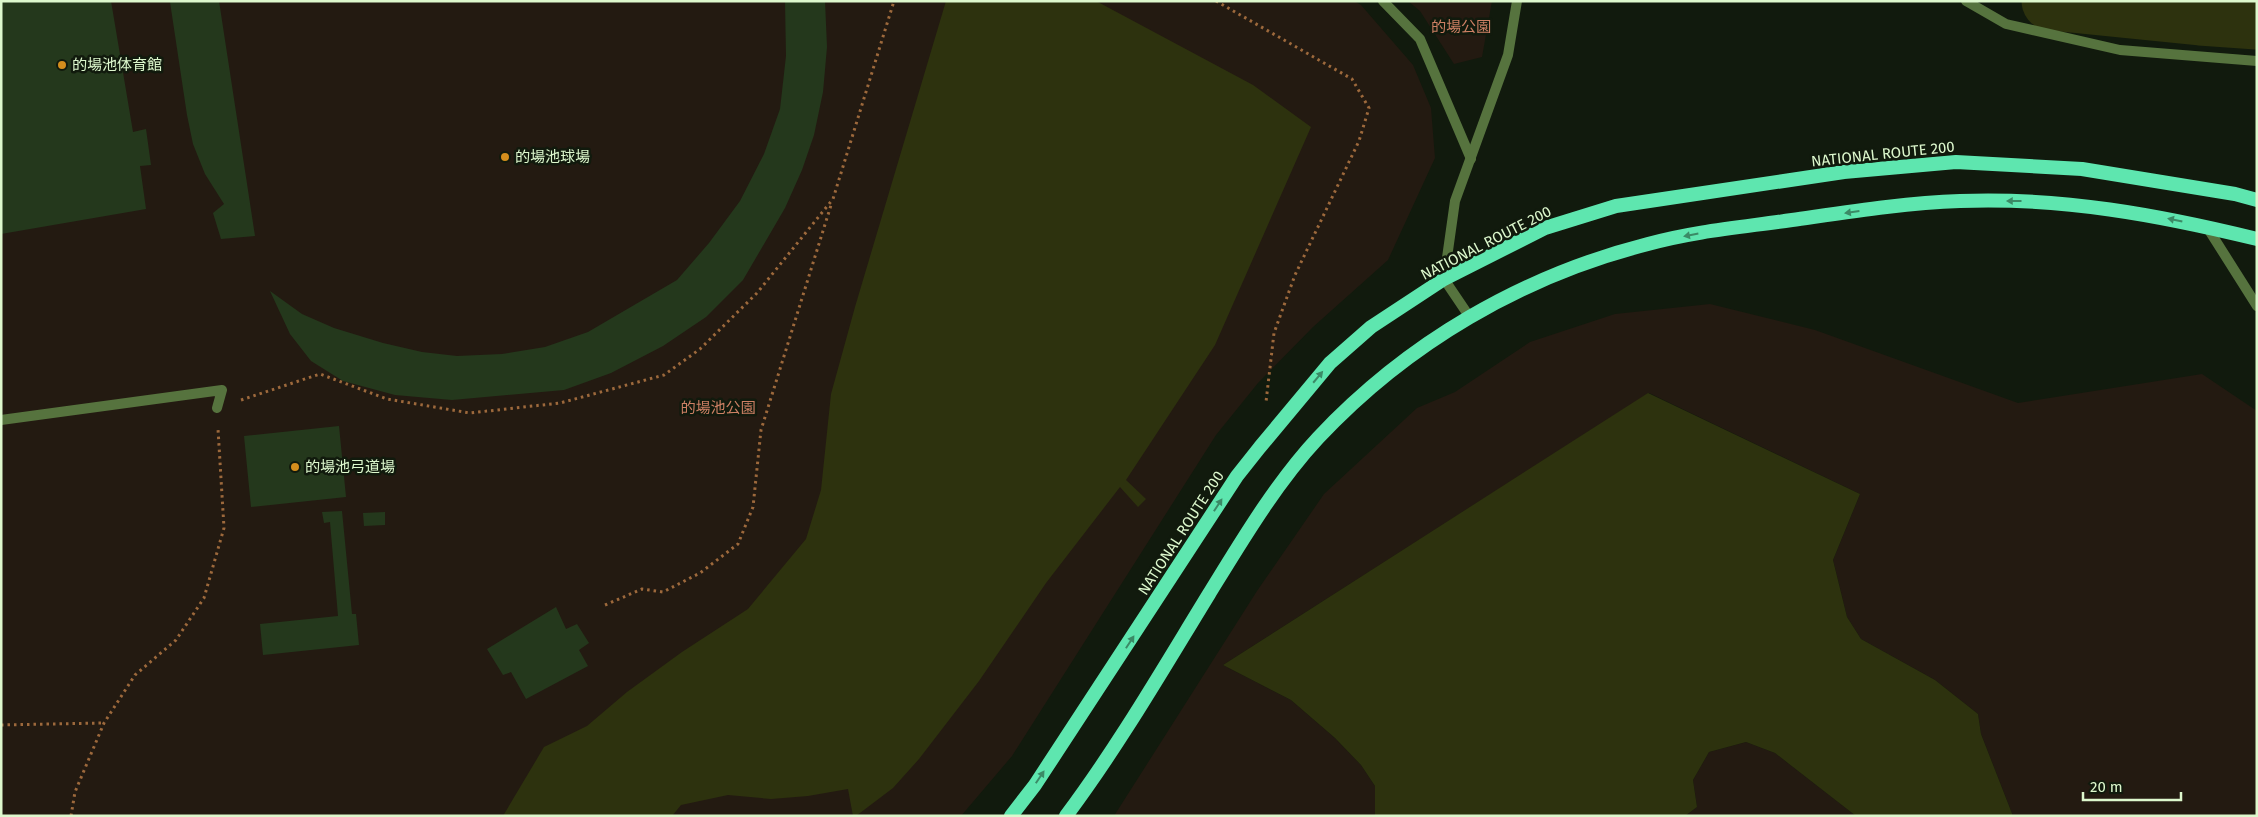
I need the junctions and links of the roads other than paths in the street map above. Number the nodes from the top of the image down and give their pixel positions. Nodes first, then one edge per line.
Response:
1 (1383, 1) edge
2 (1517, 1) edge
3 (1966, 1) edge
4 (2257, 61) edge
5 (1471, 159) junction
6 (2257, 200) edge
7 (2207, 227) junction
8 (2257, 239) edge
9 (1444, 279) junction
10 (2257, 306) edge
11 (1469, 316) junction
12 (217, 408) road end
13 (1, 420) edge
14 (1011, 816) edge
15 (1066, 816) edge

1 - 5 street
2 - 5 street
3 - 4 street
5 - 9 street
6 - 9 highway, NATIONAL ROUTE 200
7 - 8 highway
7 - 10 street
7 -> 11 highway
9 - 11 street
14 -> 9 highway, NATIONAL ROUTE 200
11 - 15 highway
12 - 13 street

